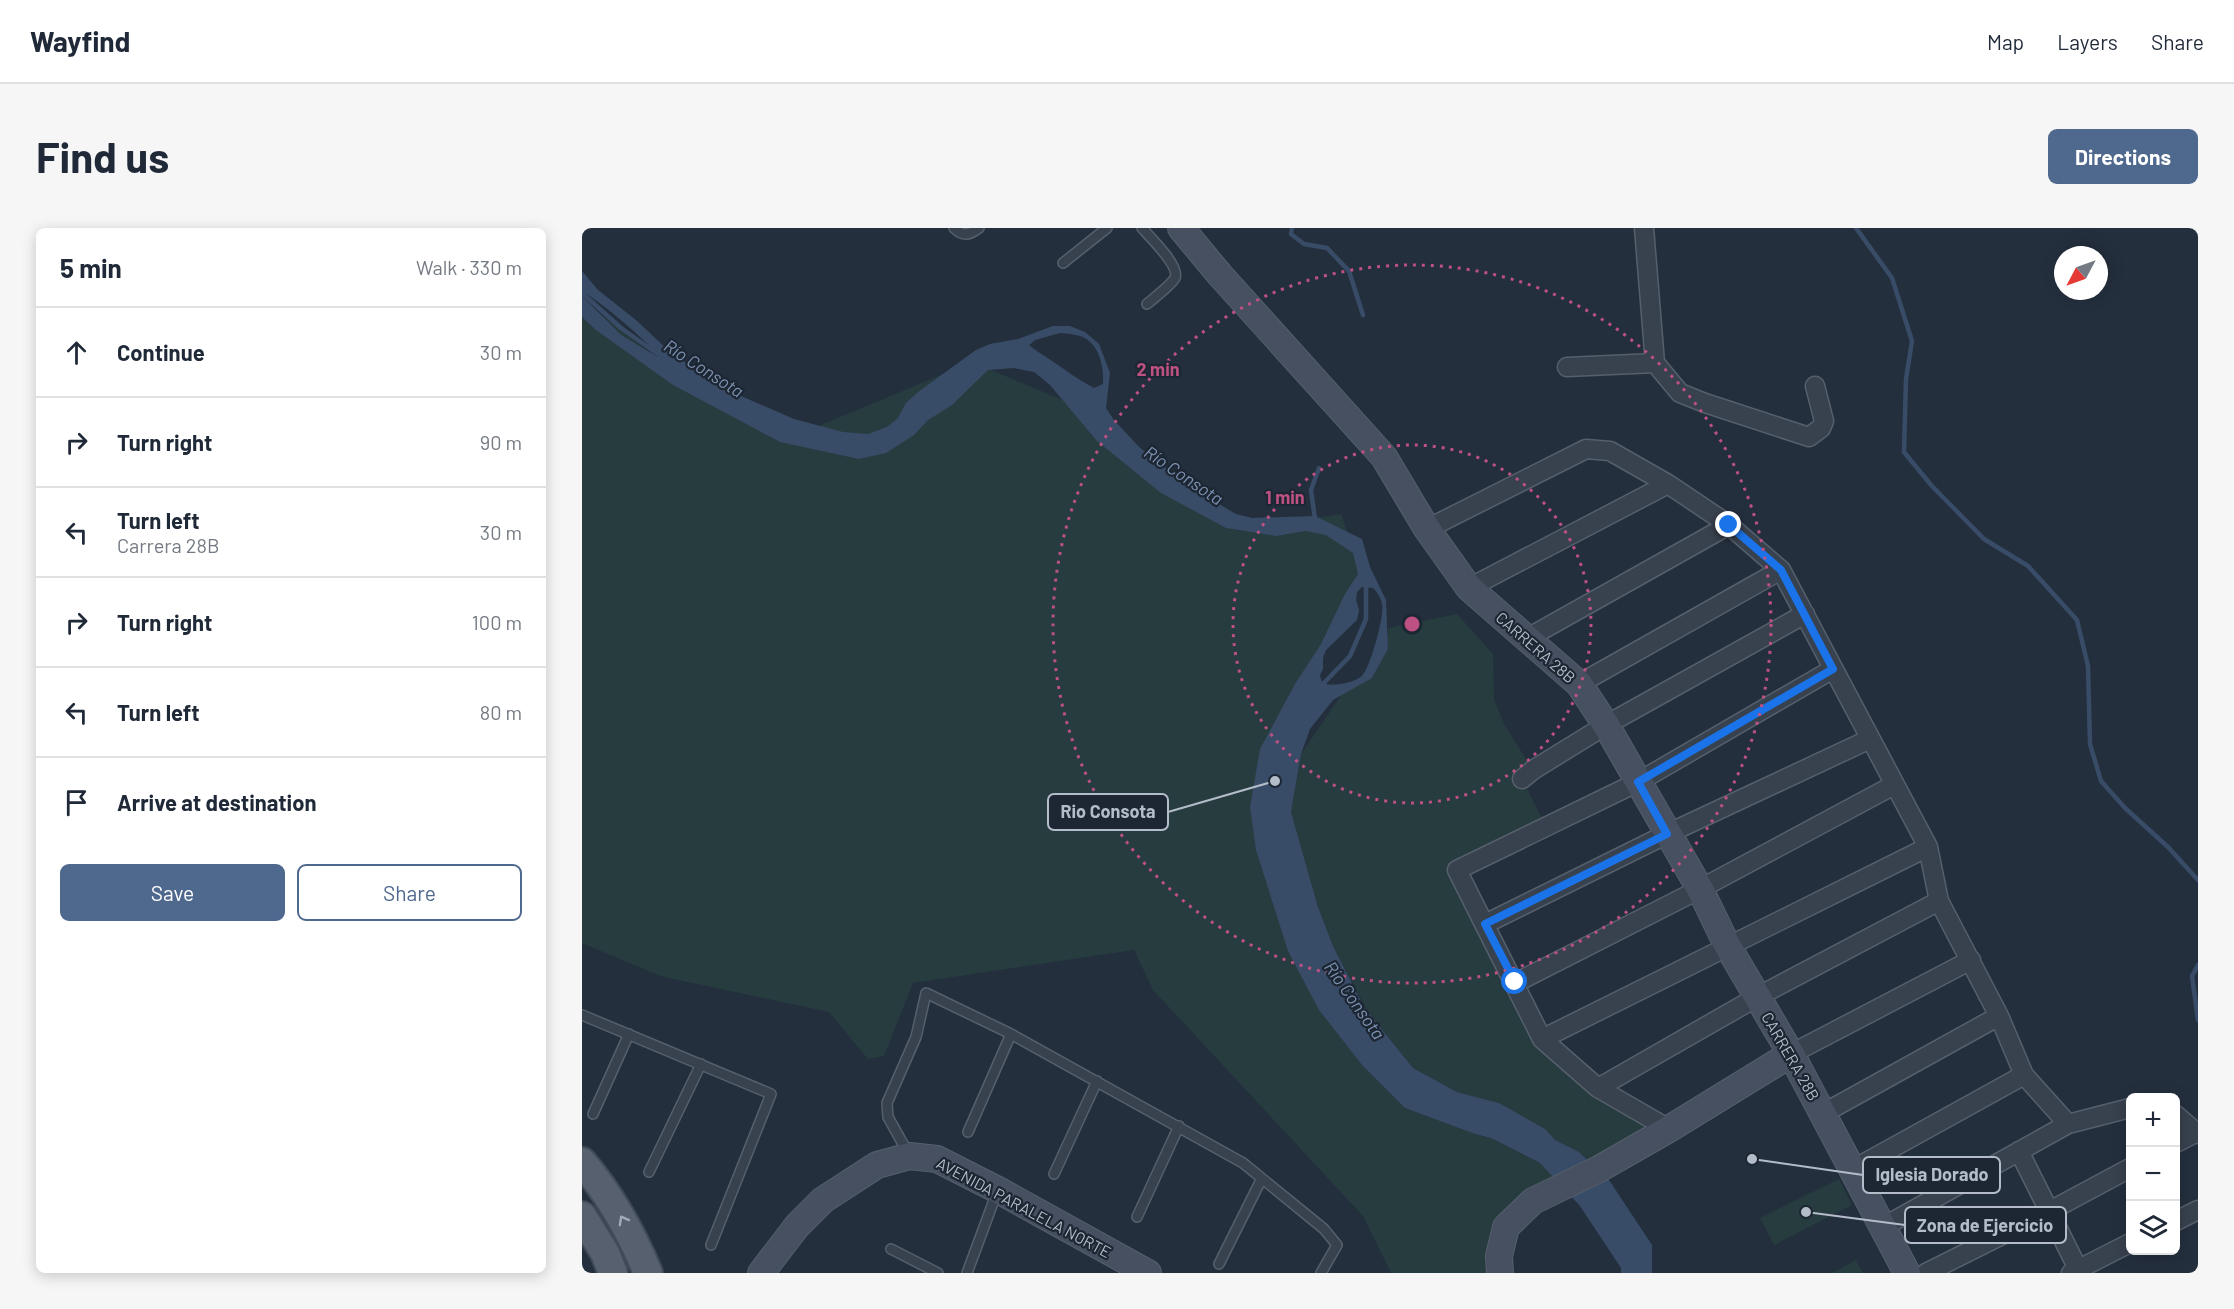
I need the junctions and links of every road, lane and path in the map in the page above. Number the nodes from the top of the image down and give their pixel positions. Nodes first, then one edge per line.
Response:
1 (954, 228) edge
2 (979, 228) edge
3 (1107, 228) edge
4 (1142, 228) edge
5 (1180, 228) edge
6 (1644, 228) edge
7 (1064, 263) dead end
8 (1147, 304) dead end
9 (1655, 363) junction
10 (1568, 367) dead end
11 (1815, 387) dead end
12 (1668, 484) junction
13 (1729, 525) junction
14 (1427, 529) junction
15 (1781, 570) junction
16 (1469, 588) junction
17 (1805, 614) junction
18 (1526, 639) junction
19 (1833, 669) junction
20 (1579, 684) junction
21 (1606, 725) junction
22 (1870, 739) junction
23 (1522, 779) dead end
24 (1638, 782) junction
25 (1894, 785) junction
26 (1667, 834) junction
27 (1928, 847) junction
28 (1700, 890) junction
29 (1938, 901) junction
30 (1485, 924) junction
31 (1727, 945) junction
32 (1971, 960) junction
33 (1515, 982) junction
34 (1757, 997) junction
35 (582, 1015) edge
36 (2000, 1016) junction
37 (629, 1034) junction
38 (1011, 1034) junction
39 (1542, 1039) junction
40 (1791, 1054) junction
41 (701, 1065) junction
42 (2024, 1075) junction
43 (1097, 1081) junction
44 (1598, 1089) junction
45 (2126, 1109) edge
46 (1824, 1113) junction
47 (593, 1114) dead end
48 (2180, 1119) edge
49 (2068, 1124) junction
50 (1179, 1126) junction
51 (1669, 1129) junction
52 (968, 1132) dead end
53 (2197, 1133) edge
54 (2180, 1141) edge
55 (2019, 1151) junction
56 (910, 1156) junction
57 (582, 1162) edge
58 (1854, 1169) junction
59 (2126, 1170) edge
60 (649, 1172) dead end
61 (1054, 1174) dead end
62 (1261, 1180) junction
63 (998, 1190) junction
64 (2198, 1210) edge
65 (2048, 1212) junction
66 (582, 1216) edge
67 (1137, 1217) dead end
68 (2180, 1219) edge
69 (1883, 1227) junction
70 (711, 1245) dead end
71 (2126, 1245) edge
72 (891, 1250) dead end
73 (1219, 1264) dead end
74 (2076, 1272) edge
75 (613, 1273) edge
76 (648, 1273) edge
77 (761, 1273) edge
78 (938, 1273) edge
79 (967, 1273) edge
80 (1148, 1273) edge
81 (1321, 1273) edge
82 (1500, 1273) edge
83 (1907, 1273) edge
84 (1926, 1273) edge

1 - 2 lane
3 - 7 lane
4 - 8 lane
5 - 14 street, CARRERA 28B
6 - 9 street
9 - 10 street
9 - 11 street
12 - 13 street
12 - 14 street
12 - 16 street
13 - 15 street
13 - 18 street
14 - 16 street, CARRERA 28B
15 - 17 street
15 - 20 street
16 - 18 street, CARRERA 28B
17 - 19 street
17 - 21 street
18 - 20 street, CARRERA 28B
19 - 22 street
19 - 24 street
20 - 21 street, CARRERA 28B
21 - 23 street
21 - 24 street, CARRERA 28B
22 - 25 street
22 - 26 street
24 - 26 street, CARRERA 28B
24 - 30 street
25 - 27 street
25 - 28 street
26 - 28 street, CARRERA 28B
26 - 30 street
27 - 29 street
27 - 31 street
28 - 31 street, CARRERA 28B
28 - 33 street
29 - 32 street
29 - 34 street
30 - 33 street
31 - 34 street, CARRERA 28B
31 - 39 street
32 - 36 street
32 - 40 street
33 - 39 street
34 - 40 street, CARRERA 28B
34 - 44 street
35 - 37 lane
36 - 42 street
36 - 46 street
37 - 41 lane
37 - 47 lane
38 - 43 lane
38 - 52 lane
38 - 56 lane
39 - 44 street
40 - 46 street, CARRERA 28B
40 - 51 street
41 - 60 lane
41 - 70 lane
42 - 49 street
42 - 58 street
43 - 50 lane
43 - 61 lane
44 - 51 street
45 - 49 street
46 - 58 street, CARRERA 28B
48 - 53 street
49 - 55 street
50 - 62 lane
50 - 67 lane
51 - 82 street
53 - 54 street
55 - 65 street
55 - 69 street
56 - 63 street, AVENIDA PARALELA NORTE
56 - 77 street, AVENIDA PARALELA NORTE
76 -> 57 main road
58 - 69 street, CARRERA 28B
59 - 65 street
62 - 73 lane
62 - 81 lane
63 - 79 lane
63 - 80 street, AVENIDA PARALELA NORTE
64 - 68 street
65 - 74 street
65 - 84 street
66 - 75 main road
69 - 83 street, CARRERA 28B
71 - 74 street
72 - 78 lane

